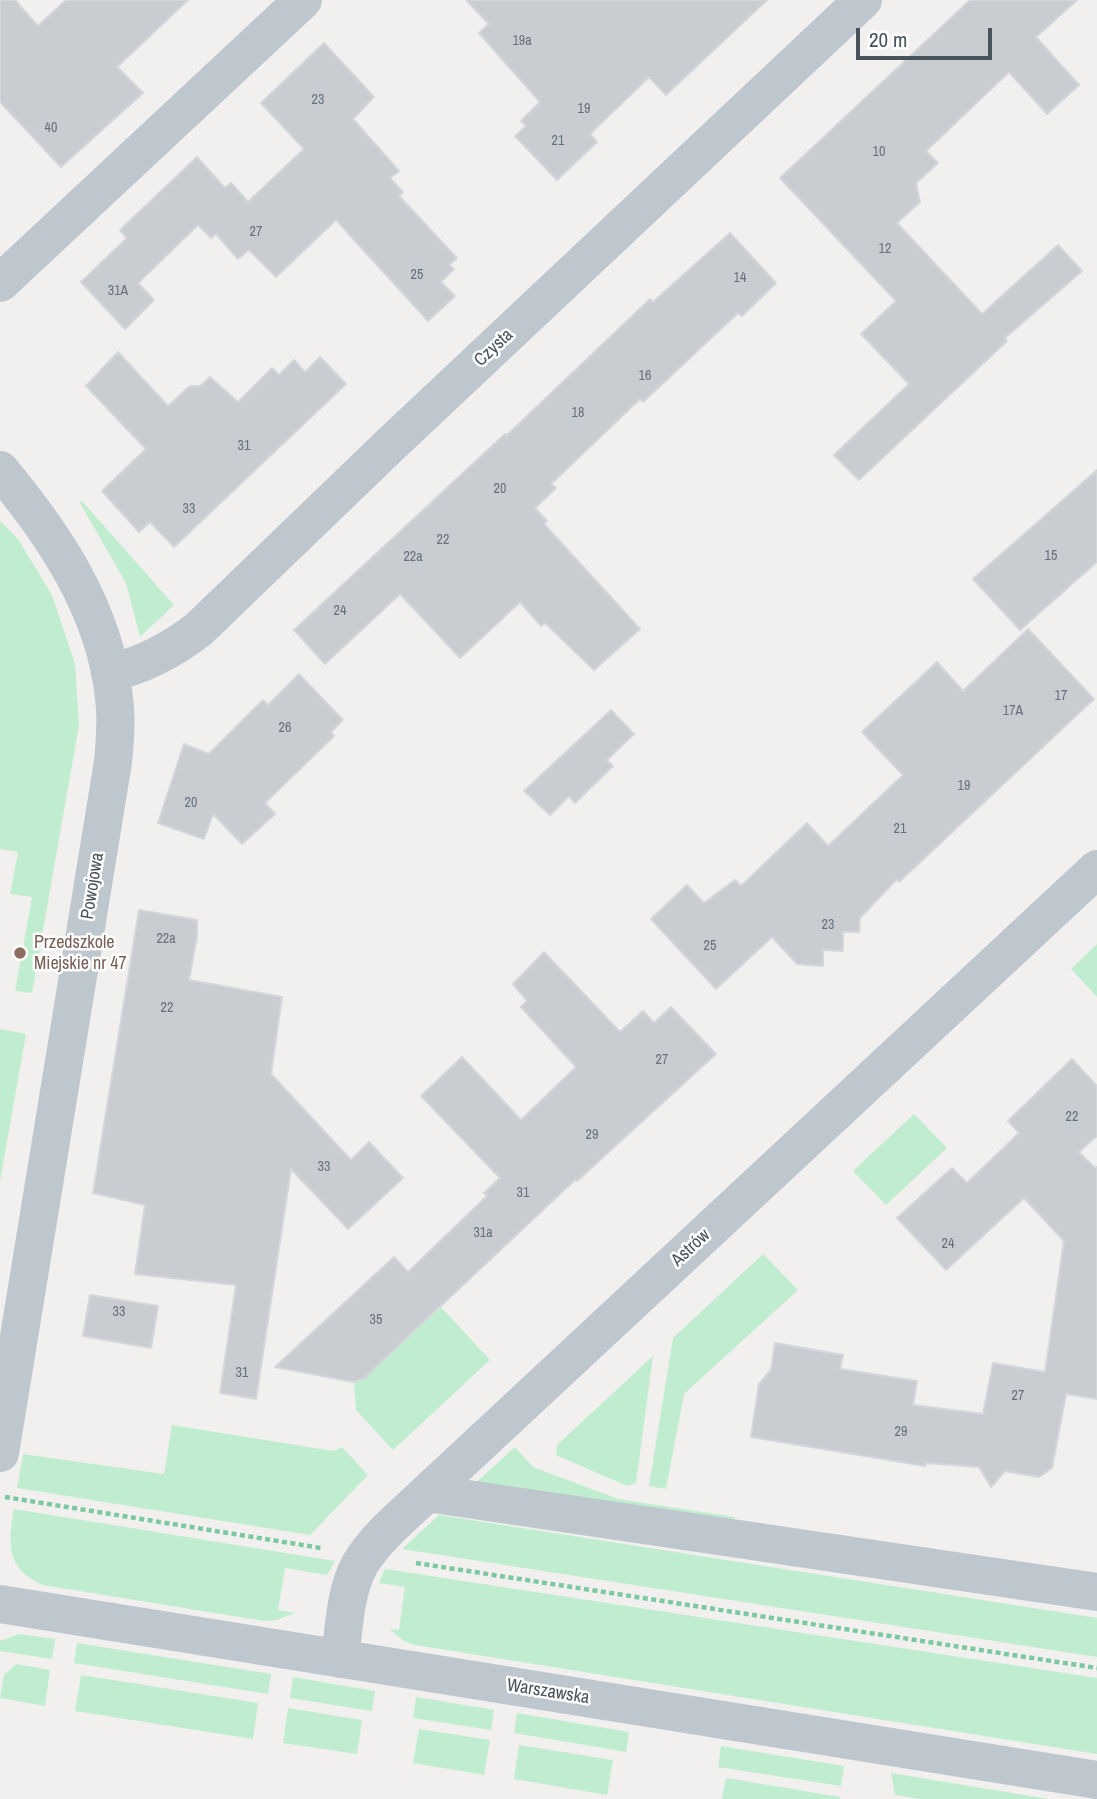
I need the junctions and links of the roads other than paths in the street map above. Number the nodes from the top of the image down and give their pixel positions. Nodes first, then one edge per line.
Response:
1 (303, 0) edge
2 (863, 0) edge
3 (0, 283) edge
4 (0, 470) edge
5 (110, 673) junction
6 (1097, 869) edge
7 (1, 1435) edge
8 (427, 1493) junction
9 (1097, 1592) edge
10 (0, 1604) edge
11 (340, 1659) junction
12 (1097, 1780) edge

1 - 3 street
2 - 5 street, Czysta
4 - 5 street, Powojowa
5 - 7 street, Powojowa
6 - 8 street, Astrów
8 - 9 street
8 - 11 street, Astrów
10 - 11 street, Warszawska
11 - 12 street, Warszawska

